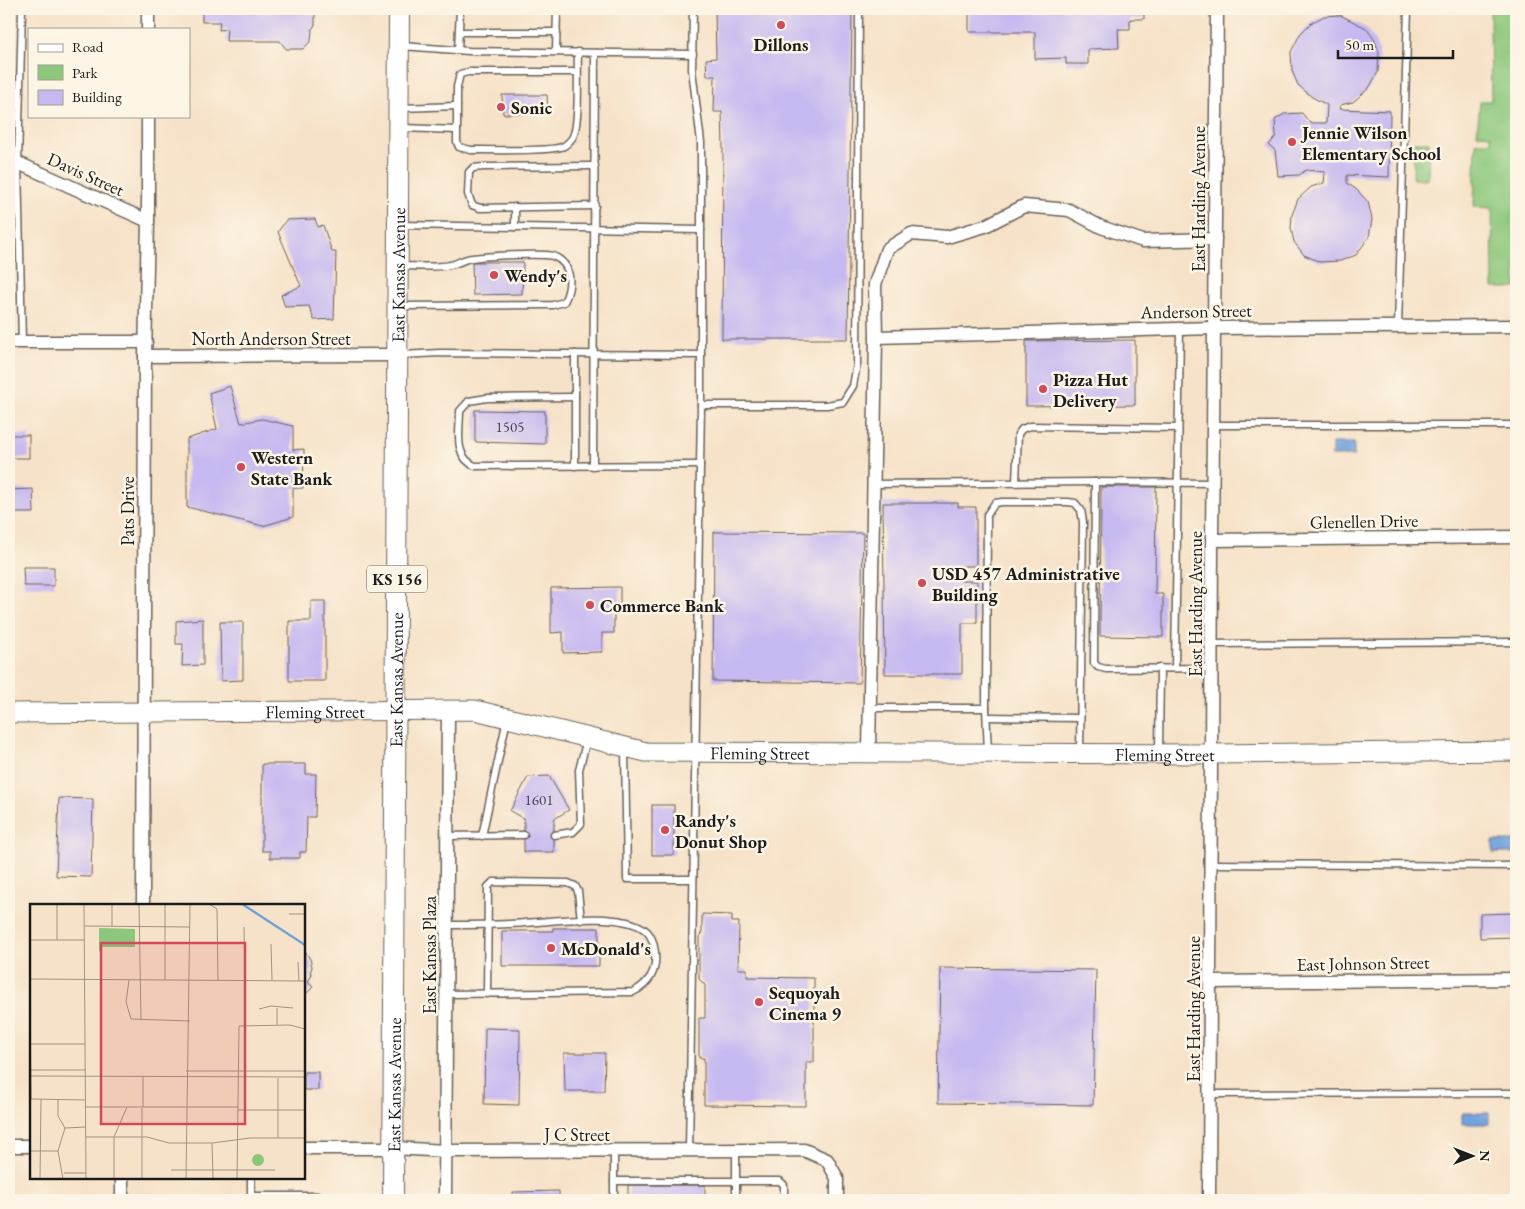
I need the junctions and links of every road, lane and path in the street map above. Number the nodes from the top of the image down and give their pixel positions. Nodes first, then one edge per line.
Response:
1 (22, 9) edge
2 (148, 9) edge
3 (399, 9) edge
4 (460, 9) edge
5 (557, 9) edge
6 (693, 9) edge
7 (859, 9) edge
8 (1217, 9) edge
9 (1408, 9) edge
10 (148, 28) edge
11 (459, 32) junction
12 (557, 32) junction
13 (398, 46) junction
14 (458, 50) junction
15 (556, 52) junction
16 (578, 52) junction
17 (595, 52) junction
18 (693, 54) junction
19 (577, 72) junction
20 (457, 106) junction
21 (398, 108) junction
22 (148, 118) edge
23 (398, 128) junction
24 (457, 130) junction
25 (13, 161) edge
26 (595, 166) junction
27 (595, 206) junction
28 (515, 207) junction
29 (148, 221) junction
30 (398, 225) junction
31 (515, 227) junction
32 (595, 228) junction
33 (701, 230) junction
34 (1216, 238) junction
35 (397, 266) junction
36 (397, 306) junction
37 (1398, 326) junction
38 (1516, 326) edge
39 (1215, 328) junction
40 (1180, 329) junction
41 (876, 337) junction
42 (15, 342) edge
43 (146, 342) junction
44 (575, 354) junction
45 (594, 354) junction
46 (397, 355) junction
47 (701, 355) junction
48 (145, 356) junction
49 (575, 397) junction
50 (701, 405) junction
51 (1214, 425) junction
52 (1516, 425) edge
53 (1178, 428) junction
54 (700, 465) junction
55 (575, 466) junction
56 (593, 466) junction
57 (1016, 482) junction
58 (1095, 482) junction
59 (1177, 483) junction
60 (1213, 483) junction
61 (874, 484) junction
62 (1516, 537) edge
63 (1212, 540) junction
64 (1516, 642) edge
65 (1212, 644) junction
66 (1160, 668) junction
67 (1175, 668) junction
68 (1212, 668) junction
69 (869, 708) junction
70 (986, 708) junction
71 (448, 710) junction
72 (397, 712) junction
73 (9, 713) edge
74 (144, 713) junction
75 (987, 717) junction
76 (507, 718) junction
77 (1080, 718) junction
78 (588, 738) junction
79 (625, 747) junction
80 (1516, 751) edge
81 (696, 752) junction
82 (868, 752) junction
83 (988, 753) junction
84 (1080, 753) junction
85 (1159, 753) junction
86 (1212, 754) junction
87 (524, 835) dead end
88 (554, 835) dead end
89 (448, 836) junction
90 (482, 836) junction
91 (1211, 864) junction
92 (1516, 866) edge
93 (693, 879) junction
94 (143, 904) edge
95 (581, 920) junction
96 (488, 924) junction
97 (447, 925) junction
98 (1516, 979) edge
99 (1210, 982) junction
100 (447, 994) junction
101 (488, 994) junction
102 (1516, 1093) edge
103 (1210, 1094) junction
104 (9, 1146) edge
105 (30, 1146) edge
106 (305, 1148) edge
107 (394, 1148) junction
108 (689, 1150) junction
109 (736, 1150) junction
110 (446, 1151) junction
111 (614, 1151) junction
112 (122, 1179) edge
113 (251, 1179) edge
114 (614, 1180) junction
115 (736, 1181) junction
116 (251, 1198) edge
117 (292, 1198) edge
118 (122, 1200) edge
119 (322, 1200) edge
120 (394, 1200) edge
121 (446, 1200) edge
122 (614, 1200) edge
123 (736, 1200) edge
124 (784, 1200) edge
125 (837, 1200) edge
126 (1209, 1200) edge

1 - 25 lane
2 - 10 street
3 - 13 main road, East Kansas Avenue / KS 156
4 - 11 lane
5 - 12 lane
6 - 18 lane
7 - 50 lane
8 - 34 street, East Harding Avenue
9 - 37 lane
11 - 12 lane
11 - 14 lane
12 - 15 lane
13 - 14 lane
13 - 21 main road, East Kansas Avenue / KS 156
14 - 15 lane
15 - 16 lane
16 - 17 lane
16 - 19 lane
17 - 18 lane
17 - 26 lane
18 - 33 lane
19 - 20 lane
19 - 24 lane
20 - 21 lane
20 - 24 lane
21 - 23 main road, East Kansas Avenue / KS 156
22 - 29 street, Pats Drive
23 - 24 lane
23 - 30 main road, East Kansas Avenue / KS 156
25 - 29 street, Davis Street
25 - 42 lane
26 - 27 lane
26 - 28 lane
27 - 28 lane
27 - 32 lane
28 - 31 lane
29 - 43 street, Pats Drive
30 - 31 lane
30 - 35 main road, East Kansas Avenue / KS 156
31 - 32 lane
32 - 33 lane
32 - 45 lane
33 - 47 lane
34 - 39 street, East Harding Avenue
34 - 41 street
35 - 36 main road, East Kansas Avenue / KS 156
35 - 36 lane
36 - 46 main road, East Kansas Avenue / KS 156
37 - 38 street, Anderson Street
37 - 39 street, Anderson Street
39 - 40 street, Anderson Street
39 - 51 street, East Harding Avenue
40 - 41 street, Anderson Street
40 - 53 lane
41 - 61 street
42 - 43 street
43 - 48 street, Pats Drive
44 - 45 lane
44 - 46 lane
44 - 49 lane
45 - 47 lane
45 - 56 lane
46 - 48 street, North Anderson Street
46 - 72 main road, East Kansas Avenue / KS 156
47 - 50 lane
48 - 74 street, Pats Drive
49 - 55 lane
49 - 55 lane
50 - 54 lane
51 - 52 lane
51 - 60 street, East Harding Avenue
53 - 57 lane
53 - 59 lane
54 - 56 lane
54 - 81 lane
55 - 56 lane
57 - 58 lane
57 - 61 lane
58 - 59 lane
58 - 66 lane
59 - 60 lane
59 - 67 lane
60 - 63 street, East Harding Avenue
61 - 69 street
62 - 63 street, Glenellen Drive
63 - 65 street, East Harding Avenue
64 - 65 lane
65 - 68 street, East Harding Avenue
66 - 67 lane
66 - 85 lane
67 - 68 lane
68 - 86 street, East Harding Avenue
69 - 70 lane
69 - 82 street
70 - 75 lane
70 - 77 lane
71 - 72 street, Fleming Street
71 - 76 street, Fleming Street
71 - 89 street, East Kansas Plaza
72 - 74 street, Fleming Street
72 - 107 main road, East Kansas Avenue / KS 156
73 - 74 street, Fleming Street
74 - 94 street, Pats Drive
75 - 77 lane
75 - 83 lane
76 - 78 street, Fleming Street
76 - 90 lane
77 - 84 lane
78 - 79 street, Fleming Street
78 - 88 lane
79 - 81 street, Fleming Street
79 - 93 lane
80 - 86 street, Fleming Street
81 - 82 street, Fleming Street
81 - 93 lane
82 - 83 street, Fleming Street
83 - 84 street, Fleming Street
84 - 85 street, Fleming Street
85 - 86 street, Fleming Street
86 - 91 street, East Harding Avenue
87 - 90 lane
89 - 90 lane
89 - 97 street, East Kansas Plaza
91 - 92 lane
91 - 99 street, East Harding Avenue
93 - 108 lane
95 - 96 lane
95 - 96 lane
95 - 101 lane
96 - 97 lane
96 - 101 lane
97 - 100 street, East Kansas Plaza
98 - 99 street, East Johnson Street
99 - 103 street, East Harding Avenue
100 - 101 lane
100 - 110 street, East Kansas Plaza
102 - 103 lane
103 - 126 street, East Harding Avenue
104 - 105 street
106 - 107 street, J C Street
107 - 110 street, J C Street
107 - 120 main road, East Kansas Avenue / KS 156
108 - 109 street, J C Street
108 - 111 street, J C Street
109 - 115 lane
109 - 125 street, J C Street
110 - 111 street, J C Street
110 - 121 street, East Kansas Plaza
111 - 114 lane
112 - 118 street
113 - 116 lane
114 - 115 lane
114 - 122 lane
115 - 123 lane
115 - 124 lane
116 - 117 lane
117 - 119 lane

